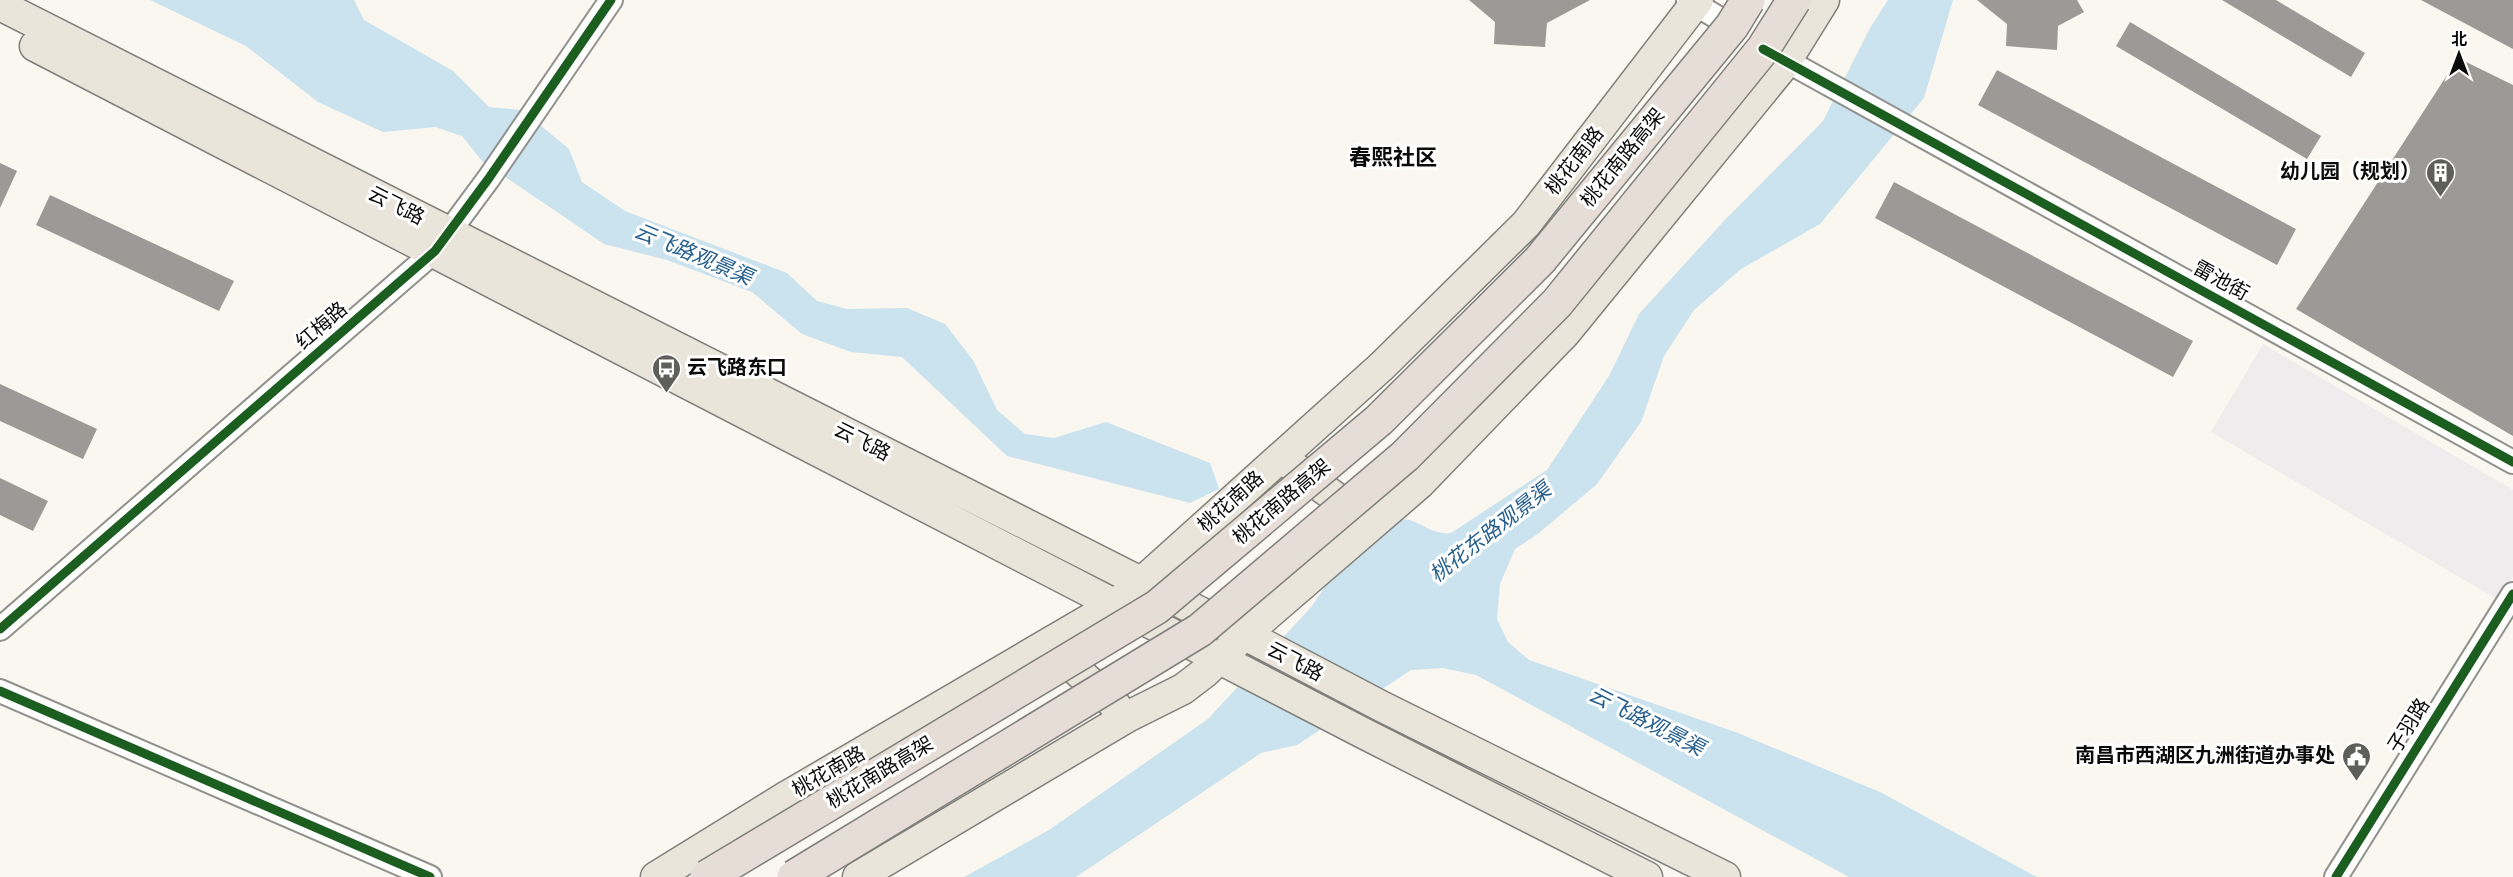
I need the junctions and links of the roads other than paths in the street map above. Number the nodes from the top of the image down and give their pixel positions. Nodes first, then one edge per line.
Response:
1 (611, 0) edge
2 (1794, 0) edge
3 (1824, 0) edge
4 (1694, 1) edge
5 (0, 5) edge
6 (1740, 13) edge
7 (0, 28) edge
8 (1774, 55) junction
9 (442, 242) junction
10 (1281, 457) junction
11 (2513, 462) edge
12 (1372, 524) junction
13 (1141, 583) junction
14 (2513, 594) edge
15 (1116, 604) junction
16 (0, 628) edge
17 (1252, 639) junction
18 (1047, 643) junction
19 (1228, 662) junction
20 (0, 691) edge
21 (1127, 717) junction
22 (430, 877) edge
23 (656, 877) edge
24 (707, 877) edge
25 (794, 877) edge
26 (858, 877) edge
27 (1647, 877) edge
28 (1725, 877) edge
29 (2336, 877) edge

1 - 9 street, 红梅路
2 - 8 highway, 桃花南路高架, bridge
3 - 8 main road
4 - 6 street
4 - 10 main road, 桃花南路
5 - 9 main road, 云飞路
6 - 24 highway, 桃花南路高架, bridge
7 - 9 main road, 云飞路
8 - 11 street, 雷池街
8 - 12 main road
8 - 25 highway, 桃花南路高架, bridge
9 - 13 main road, 云飞路
9 - 15 main road, 云飞路
9 - 16 street, 红梅路
10 - 12 main road
10 - 13 main road, 桃花南路
12 - 17 main road
13 - 15 main road, 桃花南路
13 - 17 main road, 云飞路
14 - 29 street, 子羽路
15 - 18 main road, 桃花南路
15 - 19 main road, 云飞路
17 - 19 main road
17 - 28 main road, 云飞路
18 - 21 main road
18 - 23 main road, 桃花南路
19 - 21 main road
19 - 27 main road, 云飞路
20 - 22 street
21 - 26 main road

